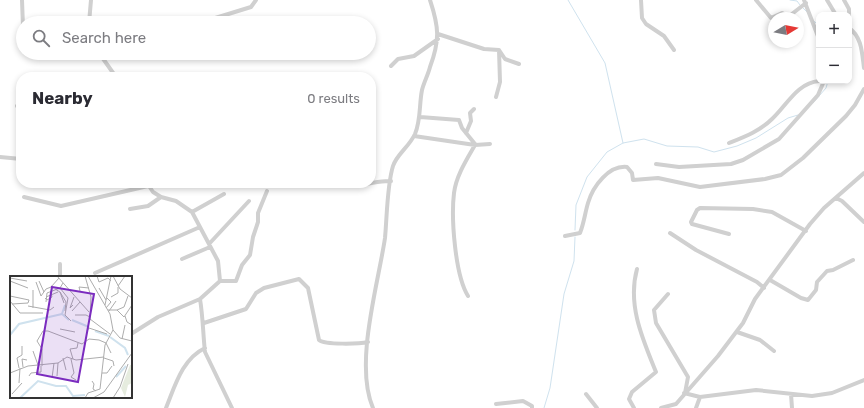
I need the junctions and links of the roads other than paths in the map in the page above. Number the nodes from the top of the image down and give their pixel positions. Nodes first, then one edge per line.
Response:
1 (22, 0) edge
2 (91, 0) edge
3 (256, 0) edge
4 (430, 0) edge
5 (642, 0) edge
6 (756, 0) edge
7 (827, 0) edge
8 (844, 0) edge
9 (805, 1) edge
10 (834, 12) edge
11 (849, 12) edge
12 (21, 16) edge
13 (90, 16) edge
14 (222, 16) edge
15 (852, 30) edge
16 (816, 31) edge
17 (438, 36) junction
18 (498, 50) junction
19 (674, 50) dead end
20 (104, 60) edge
21 (519, 64) dead end
22 (391, 66) dead end
23 (864, 68) edge
24 (112, 72) edge
25 (816, 82) edge
26 (823, 84) edge
27 (864, 89) edge
28 (496, 96) dead end
29 (474, 109) dead end
30 (420, 117) junction
31 (466, 133) junction
32 (414, 136) junction
33 (728, 143) dead end
34 (490, 144) dead end
35 (475, 145) junction
36 (0, 157) edge
37 (16, 159) edge
38 (656, 164) dead end
39 (864, 173) edge
40 (390, 181) junction
41 (376, 182) edge
42 (135, 188) edge
43 (150, 188) edge
44 (267, 191) dead end
45 (224, 194) dead end
46 (24, 197) dead end
47 (161, 197) junction
48 (836, 198) junction
49 (249, 201) dead end
50 (130, 209) dead end
51 (192, 212) junction
52 (864, 222) edge
53 (200, 227) junction
54 (806, 231) junction
55 (670, 233) dead end
56 (729, 234) dead end
57 (565, 236) dead end
58 (210, 246) junction
59 (182, 259) dead end
60 (853, 260) dead end
61 (60, 264) dead end
62 (637, 269) dead end
63 (95, 273) dead end
64 (60, 276) edge
65 (770, 280) junction
66 (220, 281) junction
67 (764, 288) junction
68 (668, 294) dead end
69 (468, 296) dead end
70 (200, 299) junction
71 (204, 322) junction
72 (737, 332) junction
73 (132, 333) edge
74 (368, 342) junction
75 (205, 348) junction
76 (774, 350) dead end
77 (864, 380) edge
78 (684, 393) junction
79 (586, 394) dead end
80 (791, 394) junction
81 (700, 396) junction
82 (496, 404) dead end
83 (166, 408) edge
84 (232, 408) edge
85 (373, 408) edge
86 (532, 408) edge
87 (596, 408) edge
88 (634, 408) edge
89 (661, 408) edge
90 (666, 408) edge
91 (696, 408) edge
92 (792, 408) edge

1 - 12 street
2 - 13 street
3 - 14 street
4 - 17 street
5 - 19 street
6 - 9 street
7 - 10 street
8 - 11 street
9 - 16 street
15 - 23 street
17 - 18 street
17 - 22 street
17 - 30 street
18 - 21 street
18 - 28 street
20 - 24 street
25 - 33 street
26 - 38 street
27 - 57 street
29 - 31 street
30 - 31 street
30 - 32 street
31 - 35 street
32 - 35 street
32 - 40 street
34 - 35 street
35 - 69 street
36 - 37 street
39 - 48 street
40 - 41 street
40 - 74 street
42 - 46 street
43 - 47 street
44 - 66 street
45 - 51 street
47 - 50 street
47 - 51 street
48 - 52 street
48 - 54 street
49 - 58 street
51 - 53 street
53 - 58 street
53 - 63 street
54 - 56 street
54 - 65 street
55 - 67 street
58 - 59 street
58 - 66 street
60 - 65 street
61 - 64 street
62 - 88 street
65 - 67 street
66 - 70 street
67 - 72 street
68 - 78 street
70 - 71 street
70 - 73 street
71 - 74 street
71 - 75 street
72 - 76 street
72 - 78 street
74 - 85 street
75 - 83 street
75 - 84 street
77 - 80 street
78 - 81 street
78 - 90 street
79 - 87 street
80 - 81 street
80 - 92 street
81 - 91 street
82 - 86 street
89 - 90 street

